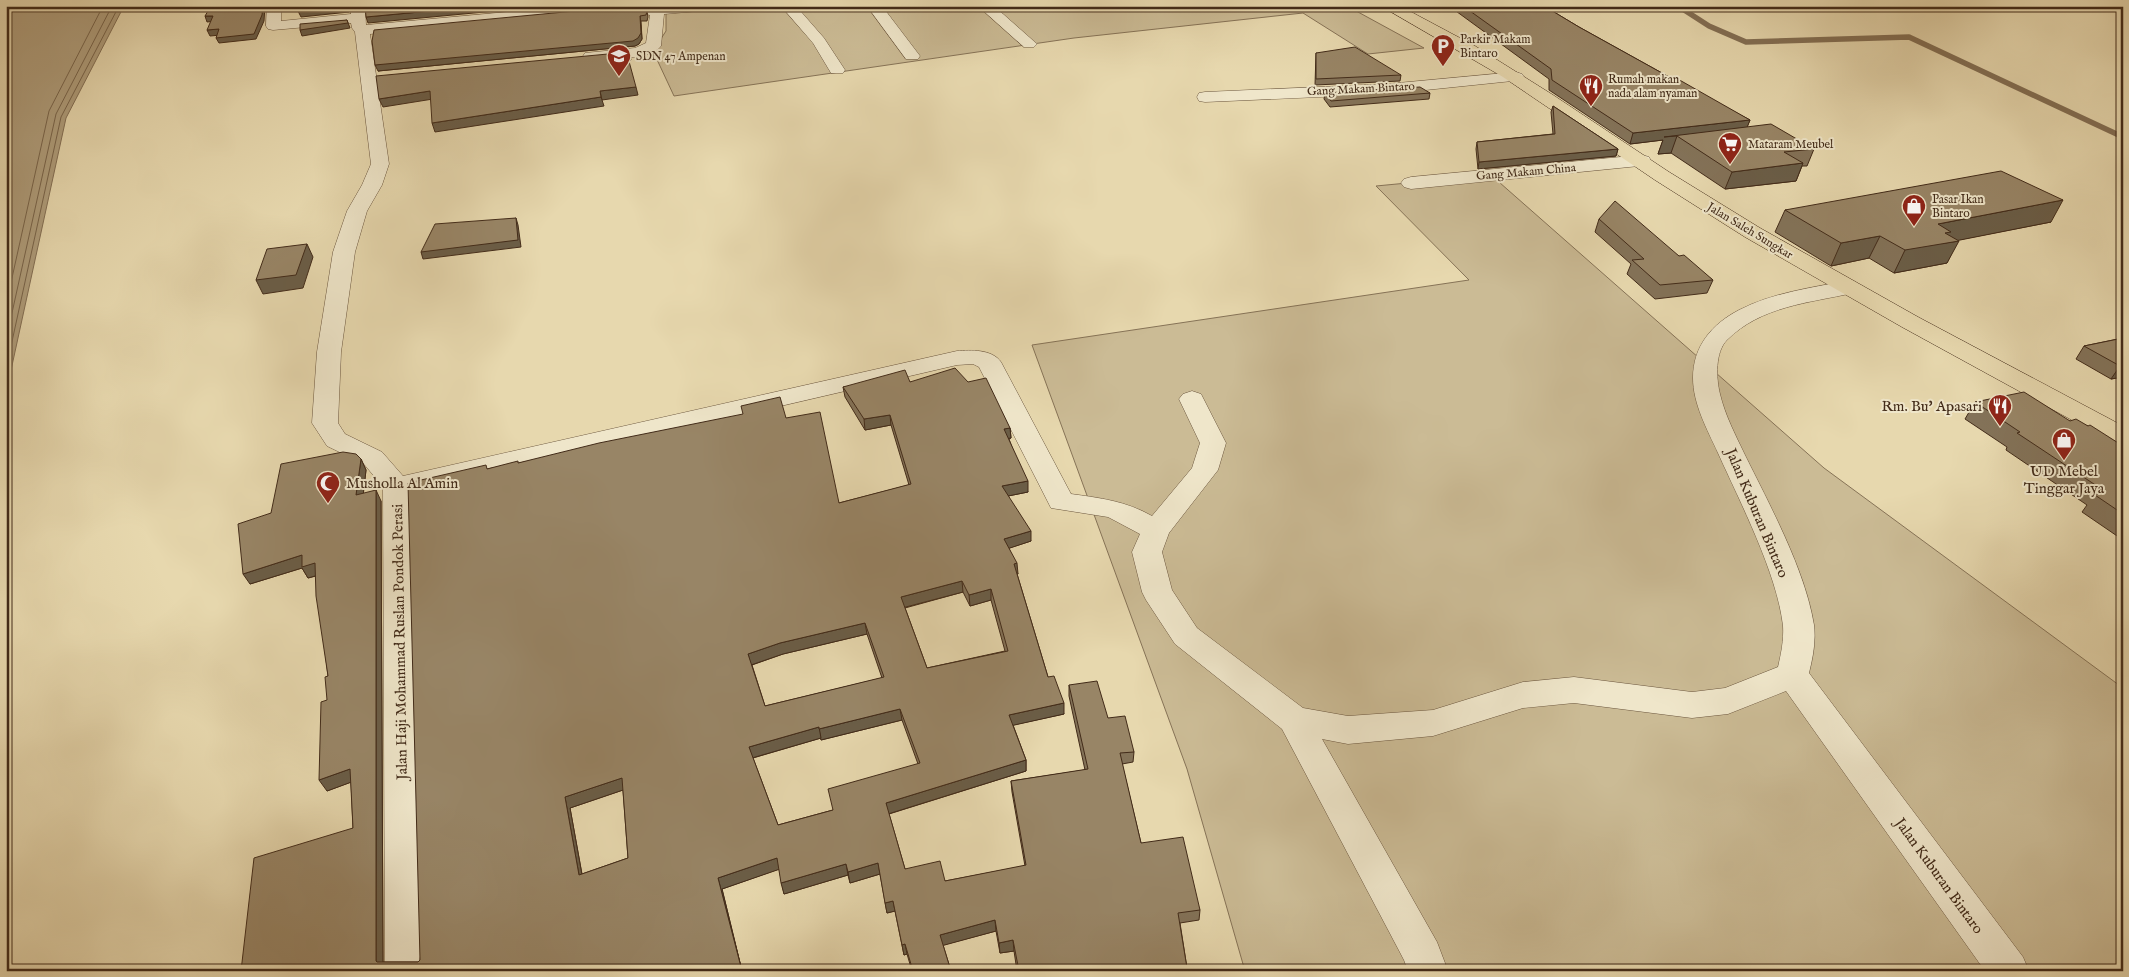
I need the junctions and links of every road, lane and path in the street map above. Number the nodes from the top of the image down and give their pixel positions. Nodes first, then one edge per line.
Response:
1 (274, 6) edge
2 (628, 6) edge
3 (710, 6) edge
4 (788, 6) edge
5 (874, 6) edge
6 (985, 6) edge
7 (1388, 6) edge
8 (653, 8) edge
9 (481, 12) edge
10 (359, 18) edge
11 (1029, 44) dead end
12 (912, 56) dead end
13 (578, 58) edge
14 (838, 70) dead end
15 (1516, 77) junction
16 (1205, 96) dead end
17 (1641, 153) junction
18 (1411, 183) dead end
19 (1845, 288) junction
20 (1192, 399) dead end
21 (2123, 437) edge
22 (397, 486) junction
23 (1156, 531) junction
24 (1792, 675) junction
25 (1294, 720) junction
26 (405, 971) edge
27 (1428, 971) edge
28 (2009, 971) edge

1 - 10 street
2 - 9 street
3 - 8 street
4 - 14 street
5 - 12 street
6 - 11 street
7 - 15 highway, Jalan Saleh Sungkar
8 - 13 street
9 - 10 street
10 - 22 street, Jalan Haji Mohammad Ruslan Pondok Perasi
15 - 16 street, Gang Makam Bintaro
15 - 17 highway, Jalan Saleh Sungkar
17 - 18 street, Gang Makam China
17 - 19 highway, Jalan Saleh Sungkar
19 - 21 highway, Jalan Saleh Sungkar
19 - 24 street, Jalan Kuburan Bintaro
20 - 23 street
22 - 23 street
22 - 26 street, Jalan Haji Mohammad Ruslan Pondok Perasi
23 - 25 street
24 - 25 street
24 - 28 street, Jalan Kuburan Bintaro
25 - 27 street

